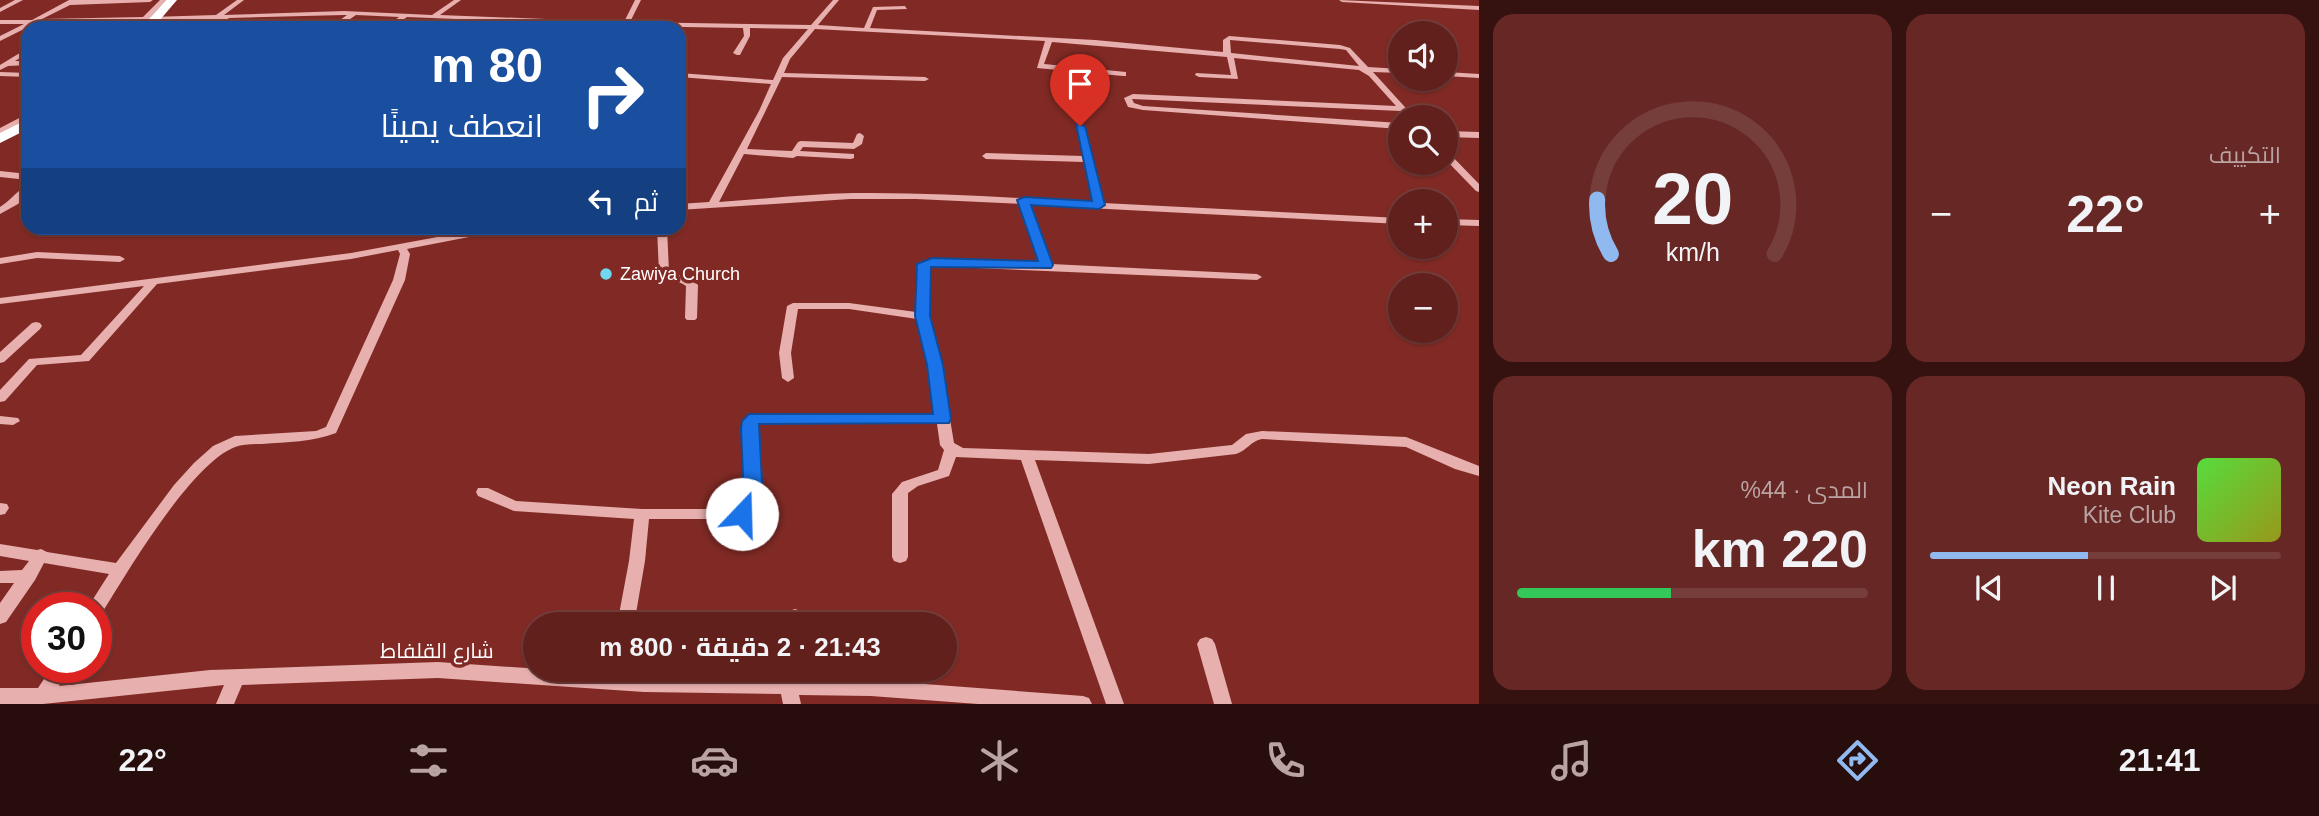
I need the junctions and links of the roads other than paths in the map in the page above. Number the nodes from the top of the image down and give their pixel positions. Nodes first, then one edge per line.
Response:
1 (20, 0) edge
2 (150, 0) edge
3 (163, 0) edge
4 (172, 0) edge
5 (184, 0) edge
6 (241, 0) edge
7 (458, 0) edge
8 (638, 0) edge
9 (836, 0) edge
10 (1342, 0) edge
11 (71, 1) edge
12 (905, 8) dead end
13 (1479, 8) edge
14 (1, 9) edge
15 (355, 13) junction
16 (219, 15) junction
17 (230, 15) junction
18 (405, 16) junction
19 (433, 17) junction
20 (471, 19) junction
21 (32, 21) edge
22 (73, 21) edge
23 (155, 21) edge
24 (221, 21) edge
25 (343, 21) edge
26 (398, 21) edge
27 (468, 21) edge
28 (504, 21) edge
29 (628, 21) edge
30 (0, 22) edge
31 (21, 22) edge
32 (686, 25) edge
33 (746, 26) junction
34 (21, 27) edge
35 (810, 27) junction
36 (866, 30) junction
37 (0, 39) edge
38 (1049, 39) junction
39 (737, 53) dead end
40 (21, 54) edge
41 (1228, 55) junction
42 (21, 64) edge
43 (3, 66) edge
44 (1366, 69) junction
45 (1388, 70) edge
46 (0, 74) edge
47 (1123, 74) dead end
48 (21, 75) edge
49 (686, 75) edge
50 (1199, 75) dead end
51 (1458, 75) edge
52 (1479, 76) edge
53 (778, 78) junction
54 (925, 79) dead end
55 (1399, 105) edge
56 (1388, 108) edge
57 (21, 120) edge
58 (1388, 125) edge
59 (1080, 126) dead end
60 (21, 127) edge
61 (0, 131) edge
62 (1458, 134) edge
63 (1479, 135) edge
64 (21, 136) edge
65 (860, 136) dead end
66 (0, 139) edge
67 (0, 147) edge
68 (741, 151) junction
69 (793, 155) junction
70 (851, 156) dead end
71 (986, 156) dead end
72 (1090, 159) junction
73 (1458, 167) edge
74 (0, 174) edge
75 (21, 176) edge
76 (1479, 189) edge
77 (21, 195) edge
78 (1024, 200) junction
79 (15, 202) junction
80 (21, 202) edge
81 (713, 204) junction
82 (686, 205) edge
83 (1099, 205) junction
84 (0, 211) edge
85 (1388, 220) edge
86 (1458, 222) edge
87 (1479, 223) edge
88 (446, 235) edge
89 (662, 235) edge
90 (401, 247) junction
91 (120, 259) dead end
92 (0, 261) edge
93 (1046, 265) junction
94 (1257, 277) dead end
95 (155, 280) junction
96 (0, 300) edge
97 (922, 316) junction
98 (691, 318) dead end
99 (36, 326) dead end
100 (0, 359) edge
101 (789, 378) dead end
102 (0, 398) edge
103 (942, 419) junction
104 (951, 450) junction
105 (1027, 457) junction
106 (1479, 471) edge
107 (483, 492) dead end
108 (642, 514) junction
109 (0, 550) edge
110 (41, 555) junction
111 (900, 557) dead end
112 (120, 570) junction
113 (29, 576) junction
114 (0, 577) edge
115 (106, 592) edge
116 (627, 612) edge
117 (0, 617) edge
118 (1206, 644) dead end
119 (523, 673) edge
120 (236, 677) junction
121 (710, 682) edge
122 (51, 683) edge
123 (790, 687) edge
124 (0, 696) edge
125 (43, 696) junction
126 (225, 704) edge
127 (1083, 704) edge
128 (1115, 704) edge
129 (1223, 704) edge

1 - 14 street
2 - 11 street
3 - 23 street
4 - 23 highway
5 - 23 highway
6 - 16 street
7 - 19 street
8 - 29 street
9 - 35 street
10 - 13 street
11 - 21 street
12 - 36 street
15 - 17 street
15 - 18 street
15 - 25 street
16 - 17 street
16 - 23 street
17 - 24 street
18 - 19 street
18 - 26 street
19 - 20 street
20 - 27 street
20 - 28 street
22 - 23 street
30 - 31 street
32 - 33 street
33 - 35 street
33 - 39 street
34 - 37 street
35 - 36 street
35 - 53 street
36 - 38 street
38 - 41 street
38 - 47 street
40 - 43 street
41 - 44 street
41 - 44 street
41 - 50 street
42 - 43 street
44 - 45 street
44 - 55 street
46 - 48 street
49 - 53 street
51 - 52 street
53 - 54 street
53 - 68 street
56 - 58 street
57 - 61 street
59 - 72 street
60 - 66 highway
62 - 63 street
64 - 67 highway
65 - 69 street
68 - 69 street
68 - 81 street
69 - 70 street
71 - 72 street
72 - 83 street
73 - 76 street
74 - 75 street
77 - 79 street
78 - 81 street
78 - 83 street
78 - 93 street
79 - 80 street
79 - 84 street
81 - 82 street
83 - 85 street
86 - 87 street
88 - 90 street
89 - 98 street
90 - 95 street
90 - 112 street
91 - 92 street
93 - 94 street
93 - 97 street
95 - 96 street
95 - 102 street
97 - 101 street
97 - 103 street
99 - 100 street
103 - 104 street
103 - 108 street
104 - 105 street
104 - 111 street
105 - 106 street
105 - 128 street
107 - 108 street
108 - 116 street
109 - 110 street
110 - 112 street
110 - 113 street
112 - 115 street
113 - 114 street
113 - 117 street
118 - 129 street
119 - 120 street, شارع القلفاط
120 - 125 street, شارع القلفاط
120 - 126 street
121 - 123 street, شارع القلفاط
122 - 125 street
123 - 127 street, شارع القلفاط
124 - 125 street, شارع القلفاط

